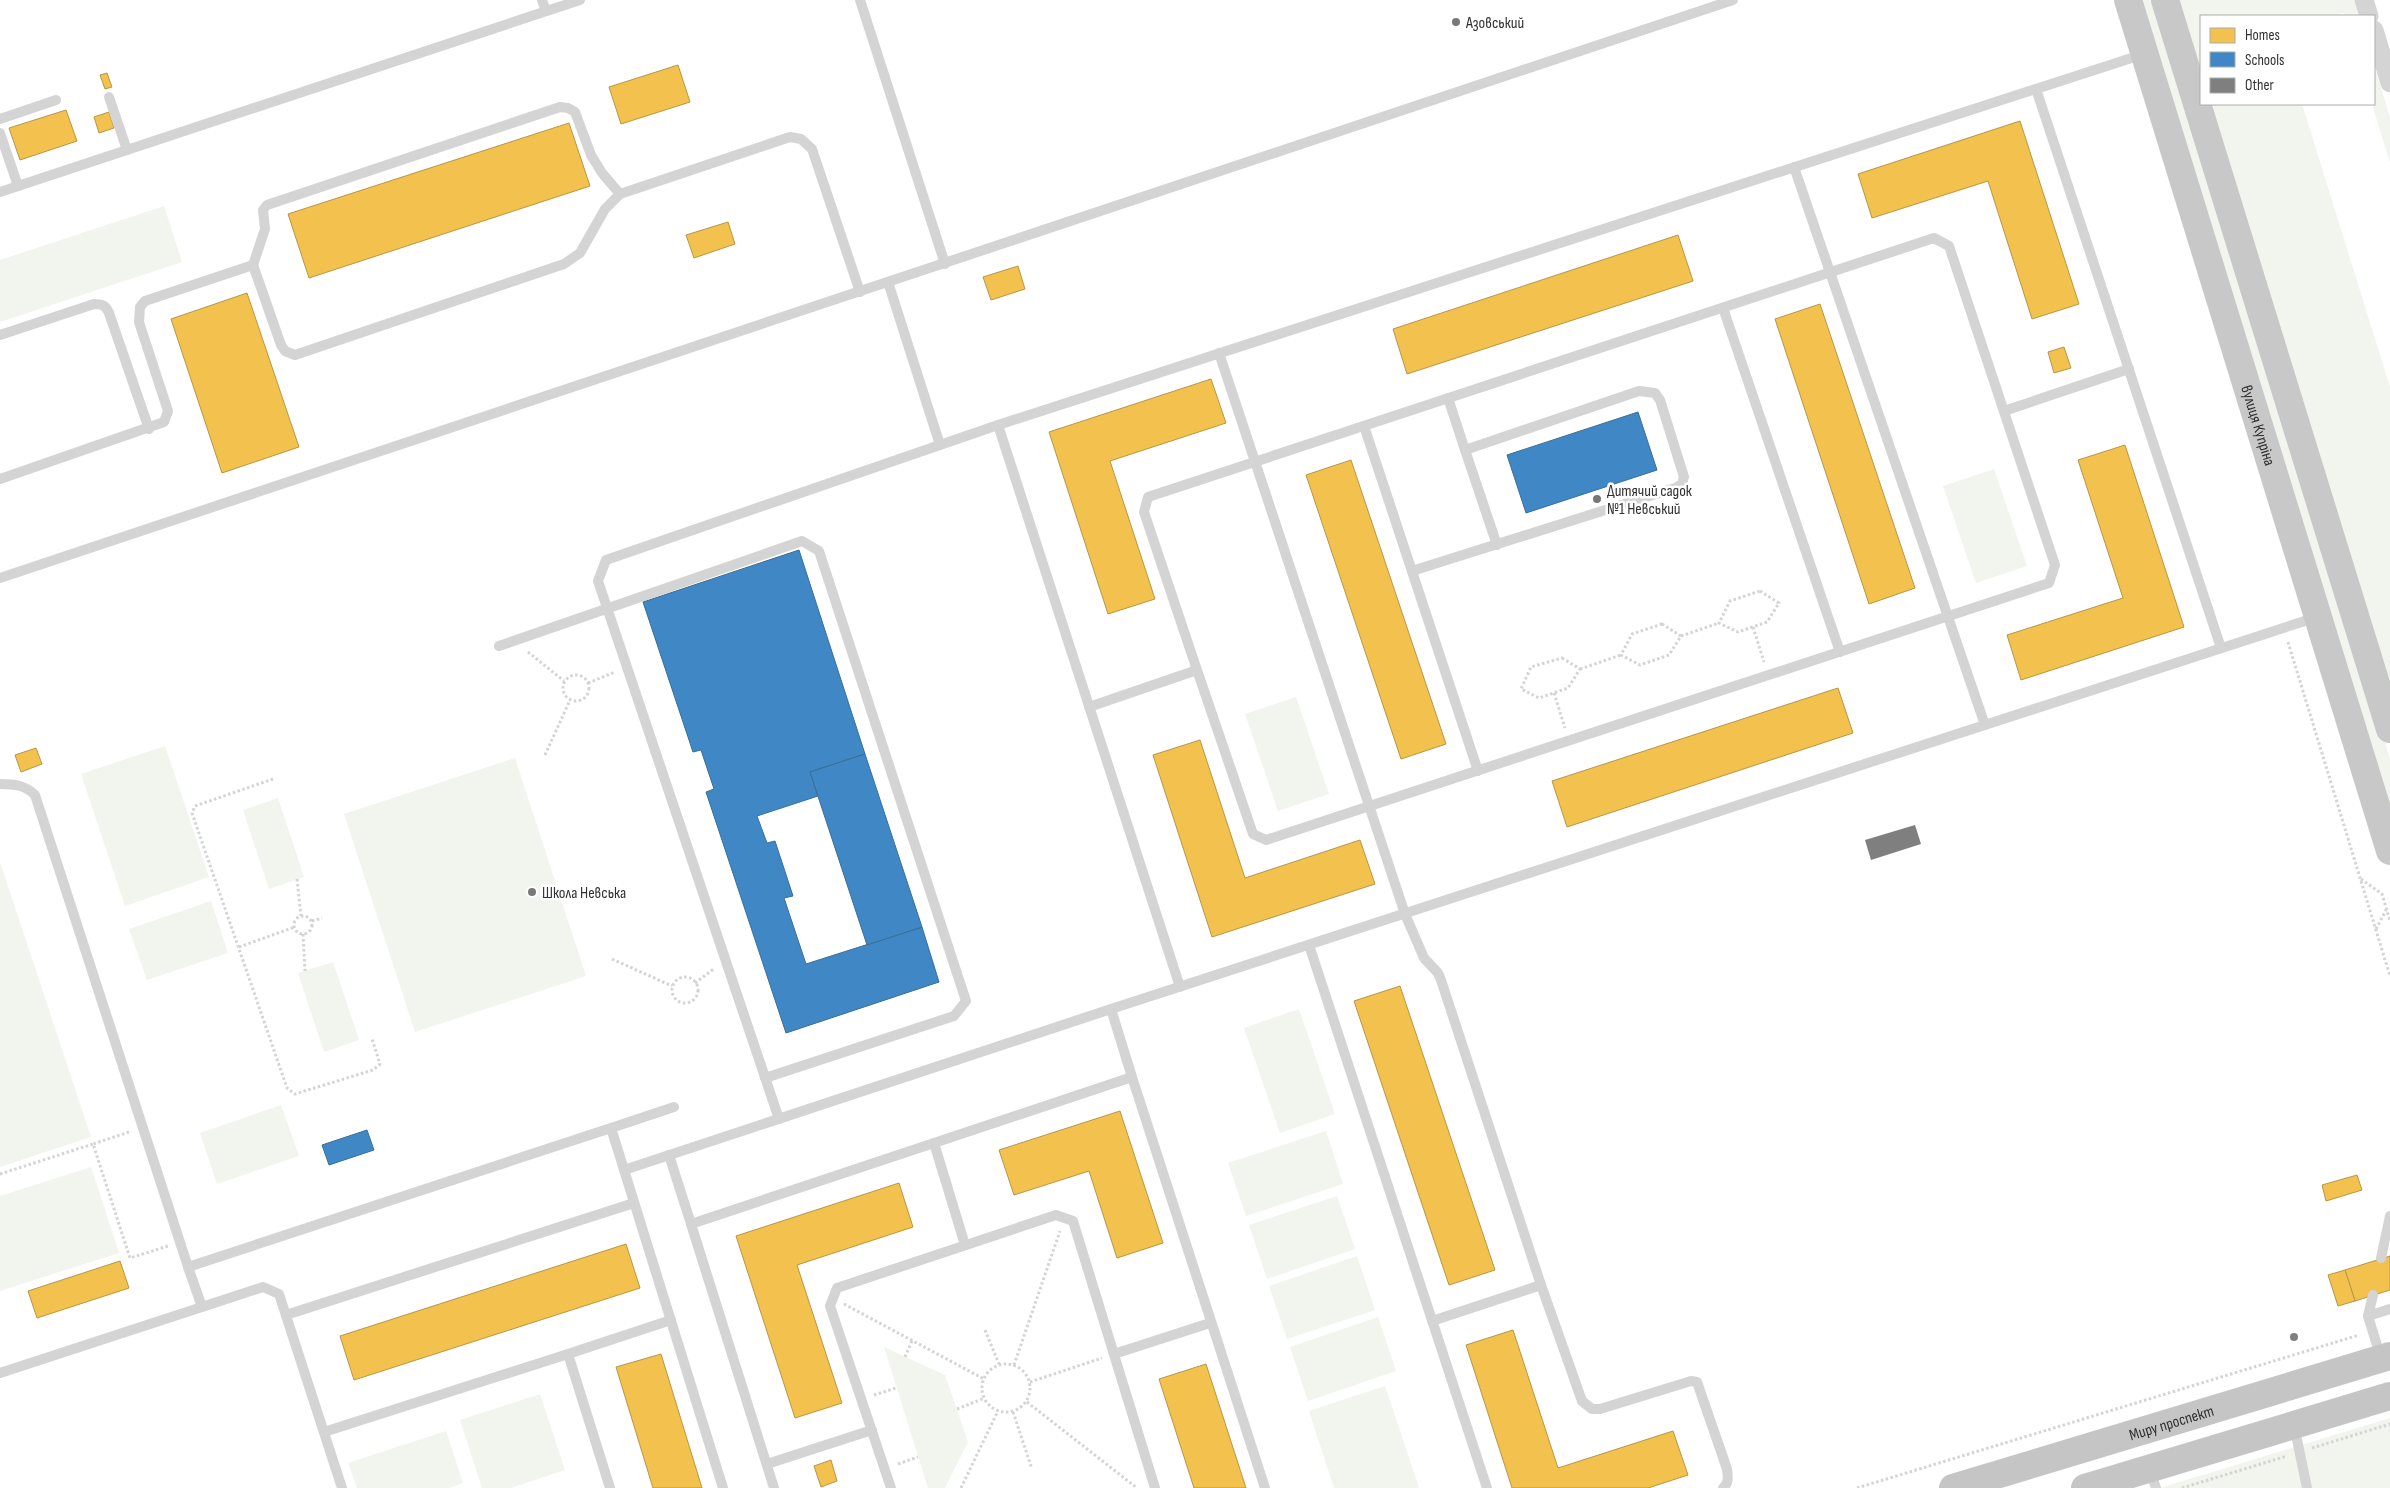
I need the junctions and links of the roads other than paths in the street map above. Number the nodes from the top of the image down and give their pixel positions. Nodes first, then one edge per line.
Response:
1 (542, 0) edge
2 (580, 0) edge
3 (860, 0) edge
4 (1733, 0) edge
5 (2128, 0) edge
6 (2165, 0) edge
7 (2364, 0) edge
8 (546, 11) junction
9 (2369, 15) edge
10 (2375, 33) edge
11 (2144, 54) junction
12 (2390, 83) edge
13 (2036, 89) junction
14 (109, 97) dead end
15 (56, 100) dead end
16 (0, 119) edge
17 (0, 133) edge
18 (127, 150) junction
19 (1794, 167) junction
20 (18, 186) junction
21 (0, 192) edge
22 (620, 194) junction
23 (945, 264) junction
24 (253, 265) junction
25 (1830, 273) junction
26 (888, 282) junction
27 (860, 292) junction
28 (1723, 308) junction
29 (0, 335) edge
30 (1219, 353) junction
31 (2129, 369) junction
32 (1448, 398) junction
33 (2004, 411) junction
34 (998, 426) junction
35 (1364, 426) junction
36 (149, 429) junction
37 (940, 445) junction
38 (1465, 450) junction
39 (1255, 462) junction
40 (0, 479) edge
41 (1497, 545) junction
42 (1412, 571) junction
43 (0, 578) edge
44 (607, 608) junction
45 (1948, 616) junction
46 (2318, 617) junction
47 (499, 646) dead end
48 (2221, 648) junction
49 (1840, 652) junction
50 (1197, 670) junction
51 (1089, 707) junction
52 (1985, 725) junction
53 (2390, 729) edge
54 (1478, 771) junction
55 (0, 784) edge
56 (1369, 806) junction
57 (2390, 851) edge
58 (1404, 914) junction
59 (1309, 945) junction
60 (1180, 987) junction
61 (1111, 1009) junction
62 (1132, 1077) junction
63 (765, 1078) junction
64 (674, 1107) dead end
65 (779, 1119) junction
66 (611, 1128) junction
67 (934, 1143) junction
68 (669, 1155) junction
69 (624, 1170) junction
70 (634, 1204) junction
71 (2390, 1216) edge
72 (691, 1224) junction
73 (966, 1245) junction
74 (2381, 1258) dead end
75 (188, 1267) junction
76 (1541, 1285) junction
77 (2373, 1295) dead end
78 (202, 1307) junction
79 (2390, 1309) edge
80 (286, 1315) junction
81 (2368, 1316) junction
82 (671, 1320) junction
83 (1432, 1321) junction
84 (1210, 1323) junction
85 (568, 1354) junction
86 (1114, 1354) junction
87 (2386, 1358) edge
88 (0, 1373) edge
89 (2390, 1396) edge
90 (2294, 1425) junction
91 (872, 1430) junction
92 (324, 1432) junction
93 (2077, 1450) junction
94 (767, 1464) junction
95 (2153, 1478) edge
96 (342, 1488) edge
97 (610, 1488) edge
98 (723, 1488) edge
99 (774, 1488) edge
100 (891, 1488) edge
101 (1155, 1488) edge
102 (1265, 1488) edge
103 (1487, 1488) edge
104 (1723, 1488) edge
105 (1953, 1488) edge
106 (2087, 1488) edge
107 (2307, 1488) edge

1 - 8 lane
2 - 8 lane
3 - 23 lane
4 - 23 lane
5 - 11 main road, вулиця Купріна
6 - 53 main road
7 - 9 street
8 - 18 lane
10 - 12 street
11 - 13 lane
11 - 46 main road, вулиця Купріна
13 - 19 lane
13 - 31 lane
14 - 18 lane
15 - 16 lane
17 - 20 lane
18 - 20 lane
19 - 25 lane
19 - 30 lane
20 - 21 lane
22 - 24 lane
22 - 24 lane
22 - 27 lane
23 - 26 lane
24 - 36 lane
25 - 28 lane
25 - 33 lane
25 - 45 lane
26 - 27 lane
26 - 37 lane
27 - 43 lane
28 - 32 lane
28 - 49 lane
29 - 36 lane
30 - 34 lane
30 - 39 lane
31 - 33 lane
31 - 48 lane
32 - 35 lane
32 - 38 lane
33 - 45 lane
34 - 37 lane
34 - 51 lane
35 - 39 lane
35 - 42 lane
36 - 40 lane
37 - 44 lane
38 - 41 lane
38 - 41 lane
39 - 50 lane
39 - 56 lane
41 - 42 lane
42 - 54 lane
44 - 47 lane
44 - 63 lane
44 - 63 lane
45 - 49 lane
45 - 52 lane
46 - 48 lane
46 - 57 main road, вулиця Купріна
48 - 52 lane
49 - 54 lane
50 - 51 lane
50 - 56 lane
51 - 60 lane
52 - 58 lane
54 - 56 lane
55 - 75 lane
56 - 58 lane
58 - 59 lane
58 - 76 lane
59 - 60 lane
59 - 83 lane
60 - 61 lane
61 - 62 lane
61 - 65 lane
62 - 67 lane
62 - 84 lane
63 - 65 lane
64 - 66 lane
65 - 68 lane
66 - 69 lane
66 - 75 lane
67 - 72 lane
67 - 73 lane
68 - 69 lane
68 - 72 lane
69 - 70 lane
70 - 80 lane
70 - 82 lane
71 - 74 lane
72 - 94 lane
73 - 86 lane
73 - 91 lane
75 - 78 lane
76 - 83 lane
76 - 104 lane
77 - 81 lane
78 - 80 lane
78 - 88 lane
79 - 81 lane
80 - 92 lane
81 - 87 lane
82 - 85 lane
82 - 98 lane
83 - 103 lane
84 - 86 lane
84 - 102 lane
85 - 92 lane
85 - 97 lane
86 - 101 lane
87 - 93 highway, Миру проспект
89 - 90 highway
90 - 95 highway
90 - 107 lane
91 - 94 lane
91 - 100 lane
92 - 96 lane
93 - 105 highway, Миру проспект
93 - 106 highway
94 - 99 lane
95 - 106 highway

